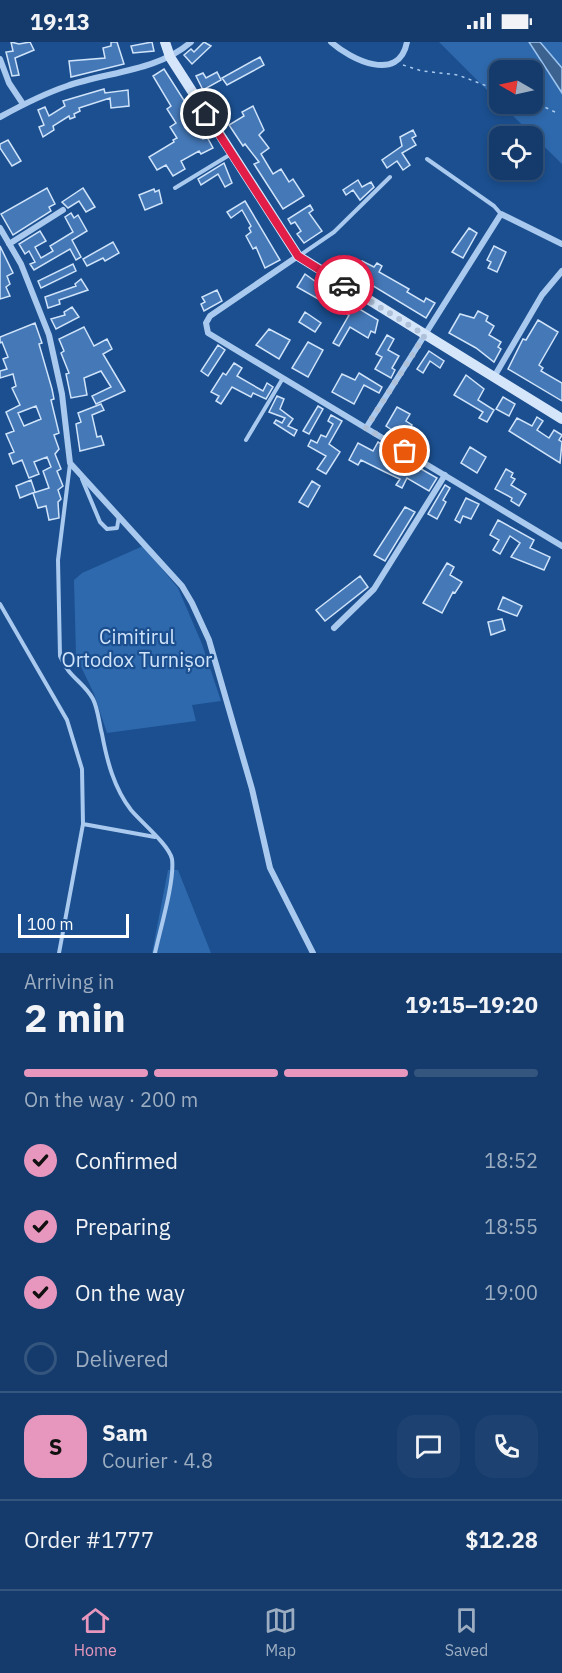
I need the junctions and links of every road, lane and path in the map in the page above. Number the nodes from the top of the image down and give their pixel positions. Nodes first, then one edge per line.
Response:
1 (165, 42) edge
2 (191, 42) edge
3 (331, 42) edge
4 (406, 42) edge
5 (170, 57) junction
6 (0, 59) edge
7 (395, 60) junction
8 (489, 87) edge
9 (23, 104) junction
10 (543, 106) edge
11 (557, 113) dead end
12 (0, 117) edge
13 (231, 153) junction
14 (427, 159) dead end
15 (390, 177) dead end
16 (175, 188) dead end
17 (63, 210) dead end
18 (501, 214) junction
19 (0, 228) edge
20 (9, 244) junction
21 (562, 244) edge
22 (298, 256) junction
23 (562, 270) edge
24 (425, 335) junction
25 (283, 377) junction
26 (494, 377) junction
27 (562, 419) edge
28 (366, 428) junction
29 (246, 440) dead end
30 (70, 463) junction
31 (445, 475) junction
32 (82, 479) junction
33 (119, 516) junction
34 (562, 546) edge
35 (0, 604) edge
36 (334, 628) dead end
37 (83, 824) junction
38 (156, 837) junction
39 (59, 953) edge
40 (155, 953) edge
41 (313, 953) edge

1 - 5 street
2 - 5 street
3 - 7 street
4 - 7 street
5 - 9 street
5 - 13 street
6 - 9 street
7 - 8 path
9 - 12 street
10 - 11 path
13 - 16 lane
13 - 22 street
14 - 18 lane
15 - 22 lane
17 - 20 street
18 - 21 street
18 - 24 street
19 - 20 street
20 - 30 street
22 - 24 street
22 - 25 street
23 - 26 street
24 - 26 street
24 - 28 street
25 - 28 street
25 - 29 lane
26 - 27 street
28 - 31 street
30 - 32 street
30 - 38 lane
31 - 34 street
31 - 36 street
32 - 33 street
32 - 33 lane
33 - 41 street
35 - 37 lane
37 - 38 lane
37 - 39 lane
38 - 40 lane

